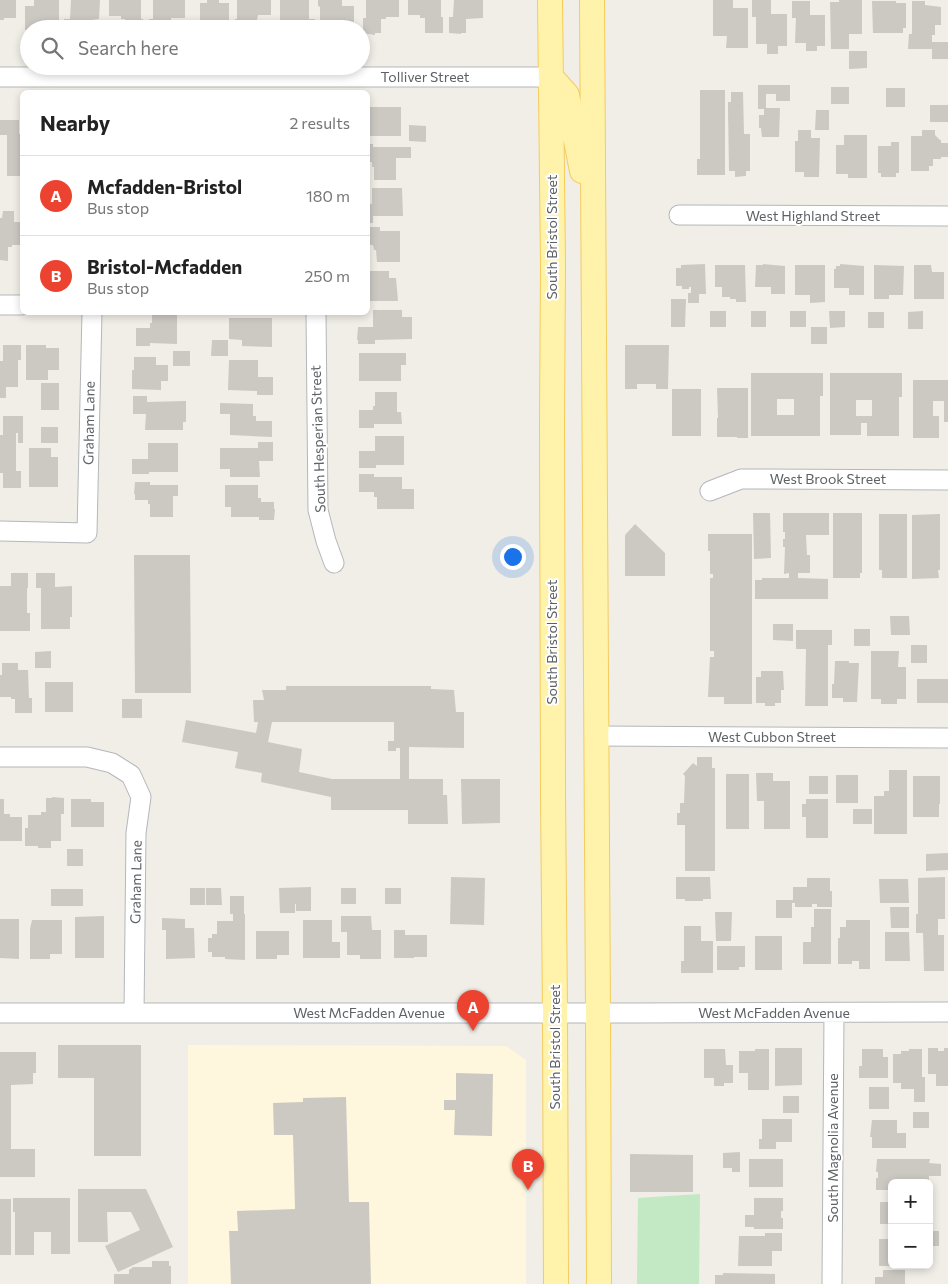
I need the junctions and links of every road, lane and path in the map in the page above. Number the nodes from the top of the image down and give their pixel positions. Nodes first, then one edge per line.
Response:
1 (550, 0) edge
2 (592, 0) edge
3 (0, 77) edge
4 (550, 77) junction
5 (313, 85) edge
6 (679, 215) dead end
7 (948, 216) edge
8 (593, 232) junction
9 (0, 305) edge
10 (20, 305) edge
11 (92, 315) edge
12 (316, 315) edge
13 (948, 480) edge
14 (710, 491) dead end
15 (0, 531) edge
16 (334, 563) dead end
17 (596, 736) junction
18 (948, 738) edge
19 (0, 757) edge
20 (948, 1012) edge
21 (0, 1013) edge
22 (134, 1013) junction
23 (834, 1013) junction
24 (555, 1014) junction
25 (598, 1014) junction
26 (556, 1284) edge
27 (599, 1284) edge
28 (832, 1284) edge

1 - 4 main road, South Bristol Street
2 - 8 main road
3 - 5 street, Tolliver Street
4 - 5 street, Tolliver Street
4 - 8 main road
4 - 24 main road, South Bristol Street
6 - 7 street, West Highland Street
8 - 17 main road
9 - 10 street
11 - 15 street, Graham Lane
12 - 16 street, South Hesperian Street
13 - 14 street, West Brook Street
17 - 18 street, West Cubbon Street
17 - 25 main road
19 - 22 street, Graham Lane
20 - 23 street, West McFadden Avenue
21 - 22 street, West McFadden Avenue
22 - 24 street, West McFadden Avenue
23 - 25 street, West McFadden Avenue
23 - 28 street, South Magnolia Avenue
24 - 25 street, West McFadden Avenue
24 - 26 main road, South Bristol Street
25 - 27 main road

